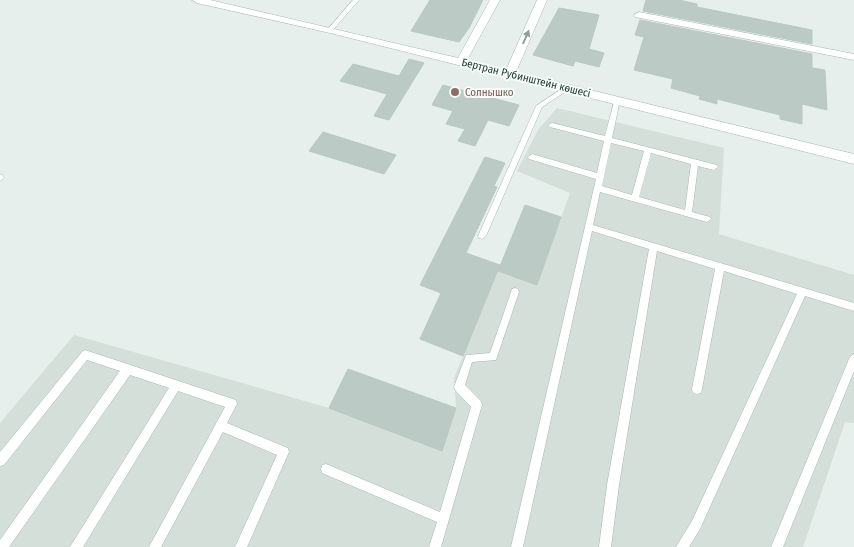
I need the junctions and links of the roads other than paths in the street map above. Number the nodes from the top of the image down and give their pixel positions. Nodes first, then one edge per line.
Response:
1 (197, 0) edge
2 (356, 0) edge
3 (495, 0) edge
4 (542, 0) edge
5 (639, 15) dead end
6 (330, 30) junction
7 (854, 57) edge
8 (461, 62) junction
9 (510, 74) junction
10 (568, 88) junction
11 (617, 100) junction
12 (552, 125) dead end
13 (608, 139) junction
14 (648, 150) junction
15 (532, 157) dead end
16 (854, 158) edge
17 (695, 162) junction
18 (714, 167) dead end
19 (600, 177) junction
20 (597, 188) junction
21 (636, 199) junction
22 (688, 214) junction
23 (707, 219) dead end
24 (588, 227) junction
25 (482, 236) dead end
26 (654, 247) junction
27 (720, 267) junction
28 (515, 292) dead end
29 (802, 292) junction
30 (854, 307) edge
31 (854, 359) edge
32 (128, 369) junction
33 (176, 385) junction
34 (697, 389) dead end
35 (220, 425) junction
36 (0, 461) edge
37 (326, 469) dead end
38 (443, 520) junction
39 (2, 547) edge
40 (76, 547) edge
41 (155, 547) edge
42 (241, 547) edge
43 (435, 547) edge
44 (517, 547) edge
45 (605, 547) edge
46 (682, 547) edge
47 (777, 547) edge

1 - 6 street, Бертран Рубинштейн көшесі
2 - 6 lane
3 - 8 street
9 -> 4 street
5 - 7 street
6 - 8 street, Бертран Рубинштейн көшесі
8 - 9 street, Бертран Рубинштейн көшесі
9 - 10 street, Бертран Рубинштейн көшесі
10 - 11 street, Бертран Рубинштейн көшесі
10 - 25 lane
11 - 13 lane
11 - 16 street, Бертран Рубинштейн көшесі
12 - 13 lane
13 - 14 lane
13 - 19 lane
14 - 17 lane
14 - 21 lane
15 - 19 lane
17 - 18 lane
17 - 22 lane
19 - 20 lane
20 - 21 lane
20 - 24 lane
21 - 22 lane
22 - 23 lane
24 - 26 lane
24 - 44 lane
26 - 27 lane
26 - 45 lane
27 - 29 lane
27 - 34 lane
28 - 38 lane
29 - 30 lane
29 - 46 lane
31 - 47 lane
32 - 33 lane
32 - 36 lane
32 - 39 lane
33 - 35 lane
33 - 40 lane
35 - 41 lane
35 - 42 lane
37 - 38 lane
38 - 43 lane

